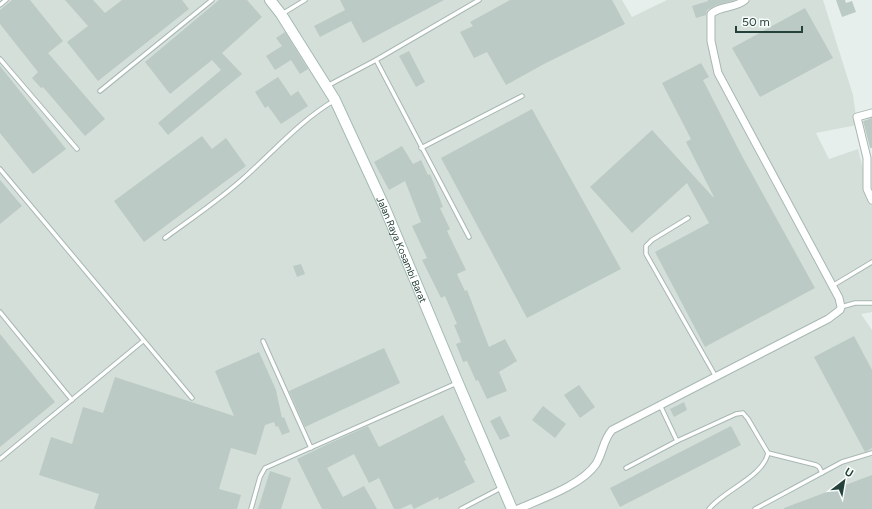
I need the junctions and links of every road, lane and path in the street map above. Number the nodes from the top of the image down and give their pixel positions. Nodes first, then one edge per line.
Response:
1 (6, 0) edge
2 (212, 0) edge
3 (270, 0) edge
4 (305, 0) edge
5 (479, 0) edge
6 (745, 0) edge
7 (0, 5) edge
8 (281, 14) junction
9 (0, 59) edge
10 (376, 60) junction
11 (326, 86) junction
12 (100, 91) dead end
13 (522, 96) dead end
14 (334, 100) junction
15 (872, 113) edge
16 (421, 148) junction
17 (77, 149) dead end
18 (0, 170) edge
19 (872, 200) edge
20 (688, 218) dead end
21 (469, 237) dead end
22 (165, 238) dead end
23 (872, 262) edge
24 (832, 286) junction
25 (872, 303) edge
26 (841, 307) junction
27 (0, 312) edge
28 (263, 340) dead end
29 (144, 341) junction
30 (716, 377) junction
31 (458, 383) junction
32 (192, 398) dead end
33 (72, 400) junction
34 (660, 406) junction
35 (677, 441) junction
36 (310, 448) junction
37 (768, 453) junction
38 (872, 453) edge
39 (0, 459) edge
40 (626, 468) dead end
41 (822, 473) junction
42 (504, 487) junction
43 (251, 509) edge
44 (461, 509) edge
45 (512, 509) edge
46 (518, 509) edge
47 (709, 509) edge
48 (755, 509) edge

1 - 7 lane
2 - 12 lane
3 - 8 main road, Jalan Raya Kosambi Barat
4 - 8 lane
5 - 10 lane
6 - 24 street
8 - 11 main road, Jalan Raya Kosambi Barat
9 - 17 lane
10 - 11 lane
10 - 16 lane
11 - 14 main road, Jalan Raya Kosambi Barat
13 - 16 lane
14 - 22 lane
14 - 31 main road, Jalan Raya Kosambi Barat
15 - 19 street
16 - 21 lane
18 - 29 lane
20 - 30 lane
23 - 24 lane
24 - 26 street
25 - 26 lane
26 - 30 street
27 - 33 lane
28 - 36 lane
29 - 32 lane
29 - 33 lane
30 - 34 street
31 - 36 lane
31 - 42 main road, Jalan Raya Kosambi Barat
33 - 39 lane
34 - 35 lane
34 - 46 street
35 - 37 lane
35 - 40 lane
36 - 43 lane
37 - 41 lane
37 - 47 lane
38 - 41 lane
41 - 48 lane
42 - 44 lane
42 - 45 main road, Jalan Raya Kosambi Barat

